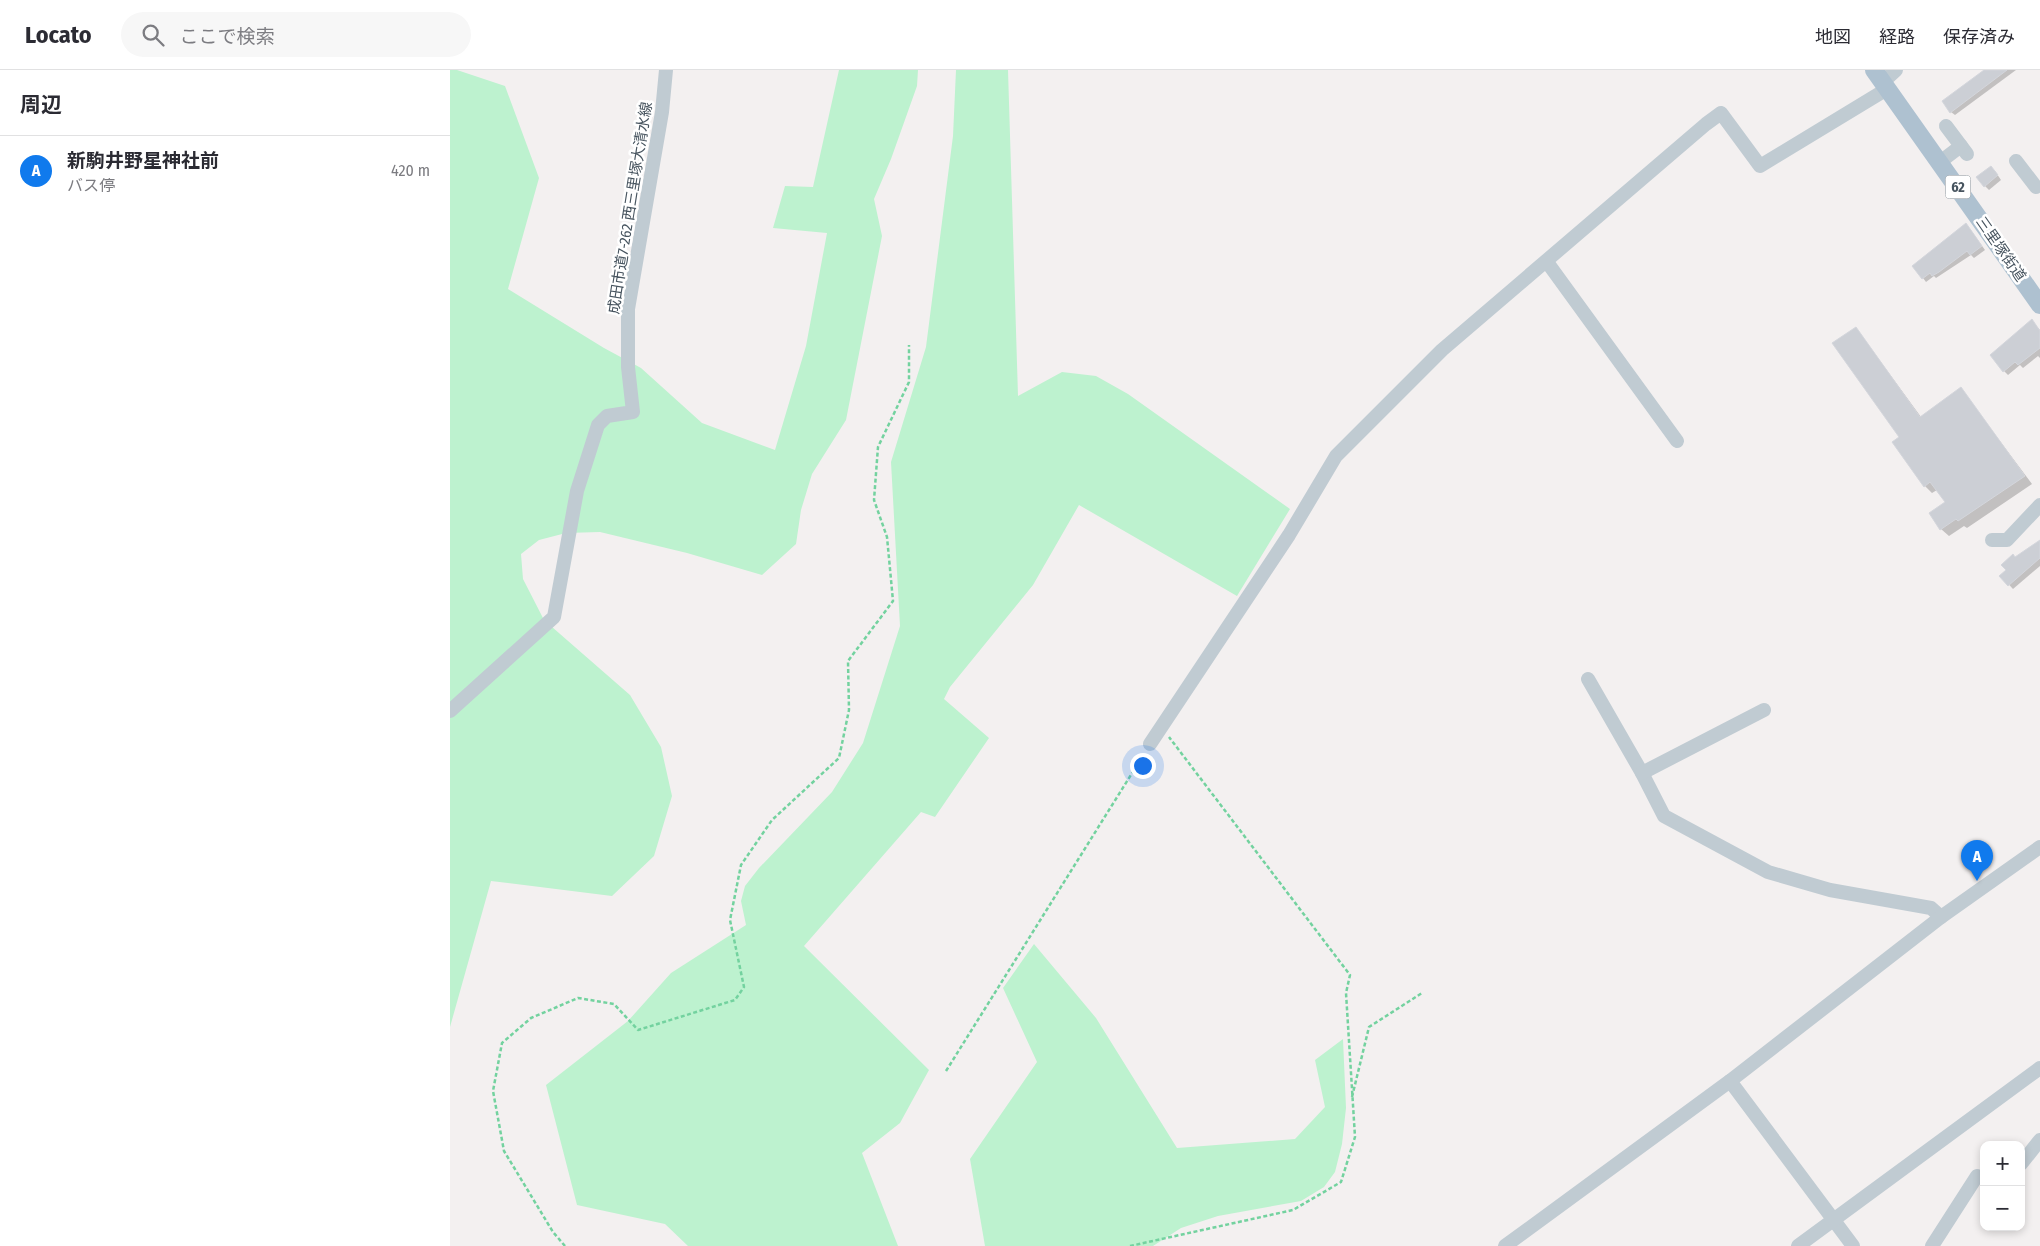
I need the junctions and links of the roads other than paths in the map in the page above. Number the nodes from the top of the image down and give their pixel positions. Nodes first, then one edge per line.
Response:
1 (666, 70) edge
2 (1896, 70) edge
3 (1882, 80) edge
4 (1946, 126) dead end
5 (1940, 162) junction
6 (2016, 162) dead end
7 (2036, 187) dead end
8 (1547, 262) junction
9 (2040, 305) edge
10 (1677, 441) dead end
11 (2040, 505) edge
12 (1992, 540) dead end
13 (1588, 679) dead end
14 (1764, 710) dead end
15 (450, 712) edge
16 (1150, 744) road end
17 (1642, 773) junction
18 (2040, 847) edge
19 (1941, 917) junction
20 (2040, 1068) edge
21 (1730, 1081) junction
22 (2040, 1140) edge
23 (2025, 1159) edge
24 (1977, 1176) dead end
25 (1834, 1220) junction
26 (1505, 1246) edge
27 (1798, 1246) edge
28 (1852, 1246) edge
29 (1932, 1246) edge

1 - 15 street, 成田市道7-262 西三里塚大清水線
2 - 3 street
3 - 5 main road, 三里塚街道 / 62
3 - 8 street
4 - 5 street
5 - 9 main road, 三里塚街道 / 62
6 - 7 street
8 - 10 street
8 - 16 street
11 - 12 street
13 - 17 street
14 - 17 street
17 - 19 street
18 - 19 street
19 - 21 street
20 - 25 street
21 - 25 street
21 - 26 street
22 - 23 street
24 - 29 street
25 - 27 street
25 - 28 street

